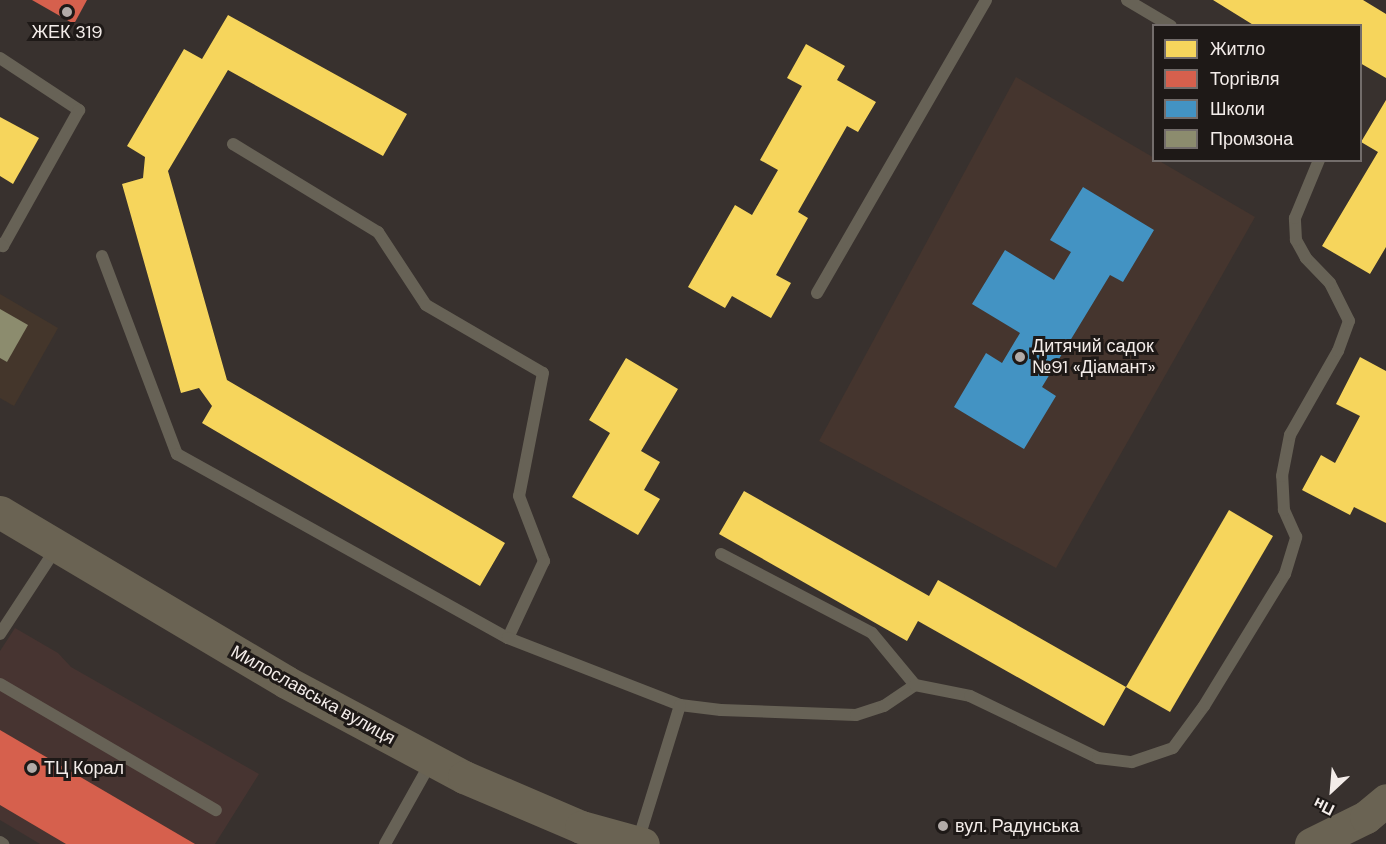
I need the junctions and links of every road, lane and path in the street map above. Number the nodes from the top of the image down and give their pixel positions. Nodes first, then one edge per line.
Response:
1 (986, 0) edge
2 (1127, 0) edge
3 (1168, 24) edge
4 (0, 58) edge
5 (233, 144) dead end
6 (1318, 162) edge
7 (0, 244) edge
8 (102, 256) dead end
9 (817, 293) dead end
10 (0, 512) edge
11 (57, 546) junction
12 (722, 554) dead end
13 (0, 634) edge
14 (508, 638) junction
15 (0, 684) edge
16 (915, 685) junction
17 (680, 705) junction
18 (432, 761) junction
19 (1386, 800) edge
20 (216, 810) dead end
21 (385, 844) edge
22 (639, 844) edge
23 (1311, 844) edge

1 - 9 lane
2 - 3 lane
4 - 7 lane
5 - 14 lane
6 - 16 lane
8 - 14 lane
10 - 11 main road, Милославська вулиця
11 - 13 lane
11 - 18 main road, Милославська вулиця
12 - 16 lane
14 - 17 lane
15 - 20 lane
16 - 17 lane
17 - 22 lane
18 - 21 lane
18 - 22 main road, Милославська вулиця
19 - 23 main road

